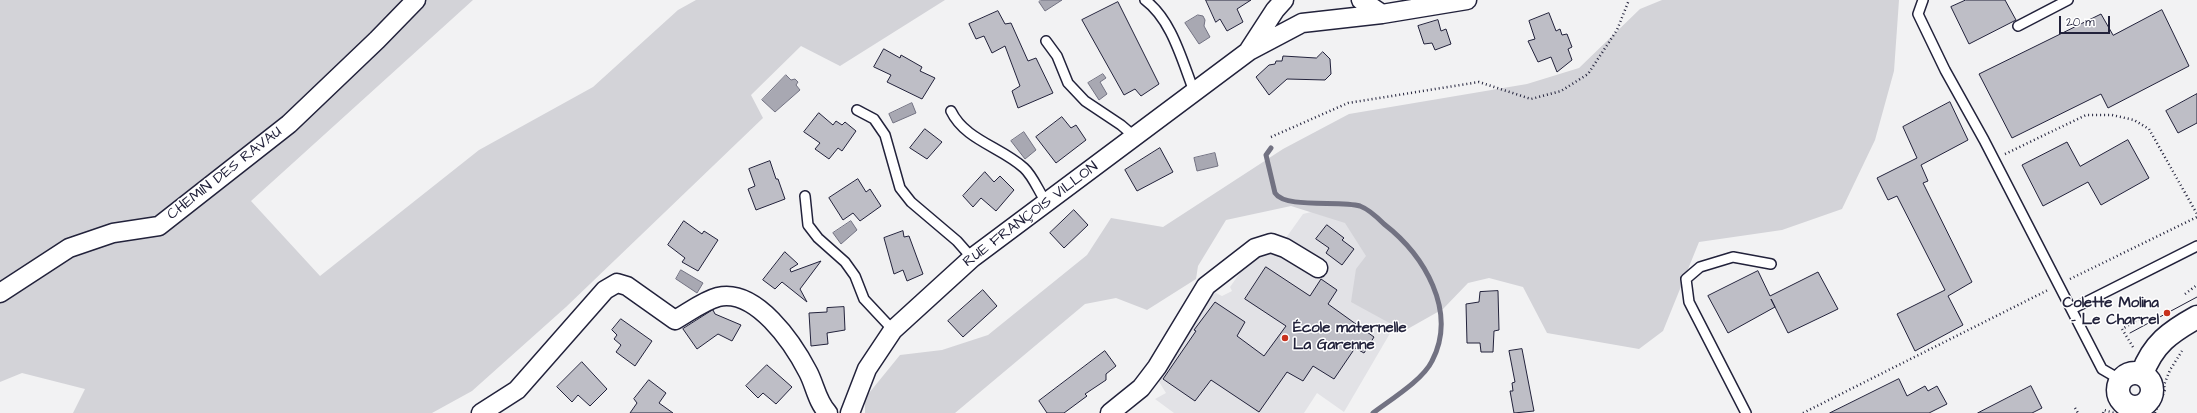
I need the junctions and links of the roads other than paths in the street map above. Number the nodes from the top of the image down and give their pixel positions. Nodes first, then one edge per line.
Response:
1 (416, 0) edge
2 (1146, 0) edge
3 (1361, 0) edge
4 (1467, 0) edge
5 (1923, 0) edge
6 (2068, 0) edge
7 (1276, 3) edge
8 (1382, 14) junction
9 (2018, 26) dead end
10 (1046, 41) dead end
11 (1249, 51) junction
12 (1194, 91) junction
13 (857, 110) dead end
14 (951, 111) dead end
15 (1135, 137) junction
16 (805, 196) dead end
17 (1046, 202) junction
18 (2197, 246) edge
19 (972, 258) junction
20 (1771, 264) dead end
21 (1318, 268) dead end
22 (0, 293) edge
23 (2072, 309) junction
24 (2197, 317) edge
25 (893, 330) junction
26 (2142, 374) junction
27 (2121, 380) junction
28 (2133, 410) edge
29 (481, 413) edge
30 (828, 413) edge
31 (850, 413) edge
32 (1110, 413) edge
33 (1746, 413) edge

1 - 22 street, CHEMIN DES RAVAU
2 - 12 lane
3 - 8 street
4 - 8 street, RUE FRANÇOIS VILLON
5 - 23 lane
6 - 9 lane
7 - 11 street, RUE FRANÇOIS VILLON
8 - 11 street, RUE FRANÇOIS VILLON
10 - 15 lane
11 - 12 street, RUE FRANÇOIS VILLON
12 - 15 street, RUE FRANÇOIS VILLON
13 - 19 lane
14 - 17 lane
15 - 17 street, RUE FRANÇOIS VILLON
16 - 25 lane
17 - 19 street, RUE FRANÇOIS VILLON
18 - 23 lane
19 - 25 street, RUE FRANÇOIS VILLON
20 - 33 lane
21 - 32 street
23 - 27 lane
24 - 26 street
25 - 31 street, RUE FRANÇOIS VILLON
26 - 27 street
26 - 28 street
27 - 28 street
29 - 30 street

